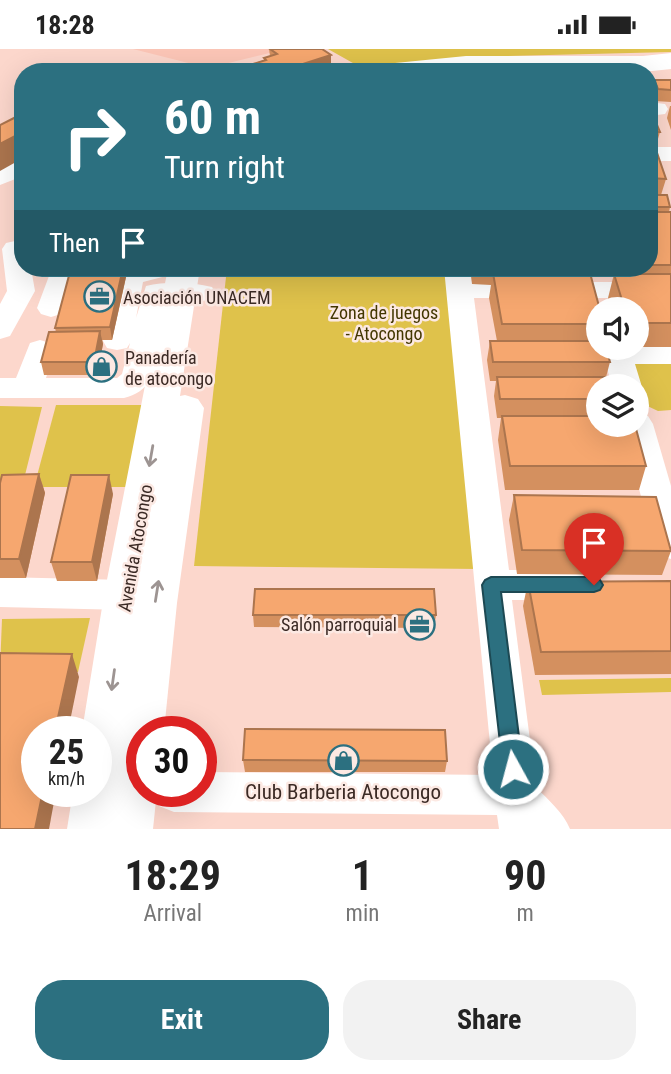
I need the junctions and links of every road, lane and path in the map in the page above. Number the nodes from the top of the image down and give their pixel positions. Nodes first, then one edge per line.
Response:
1 (671, 61) edge
2 (652, 63) edge
3 (18, 277) edge
4 (62, 277) edge
5 (131, 277) edge
6 (187, 278) edge
7 (459, 279) edge
8 (599, 289) edge
9 (671, 290) edge
10 (51, 308) dead end
11 (0, 330) edge
12 (117, 341) dead end
13 (40, 350) dead end
14 (586, 353) edge
15 (649, 353) edge
16 (671, 354) edge
17 (536, 355) edge
18 (14, 388) edge
19 (641, 437) edge
20 (671, 545) edge
21 (491, 585) junction
22 (602, 585) edge
23 (0, 592) edge
24 (126, 595) junction
25 (217, 794) edge
26 (518, 812) edge
27 (93, 829) edge
28 (127, 829) edge
29 (549, 829) edge

1 - 2 main road
3 - 11 street
4 - 10 street
5 - 12 street
6 - 18 street
6 -> 24 main road, Avenida Atocongo
28 -> 6 main road, Avenida Atocongo
7 - 8 street
7 - 21 street
8 - 9 street
13 - 18 street
14 - 17 street
15 - 16 street
19 - 20 street
21 - 22 street
21 - 26 street
23 - 24 street
24 -> 27 main road, Avenida Atocongo
25 - 26 street
26 - 29 street

